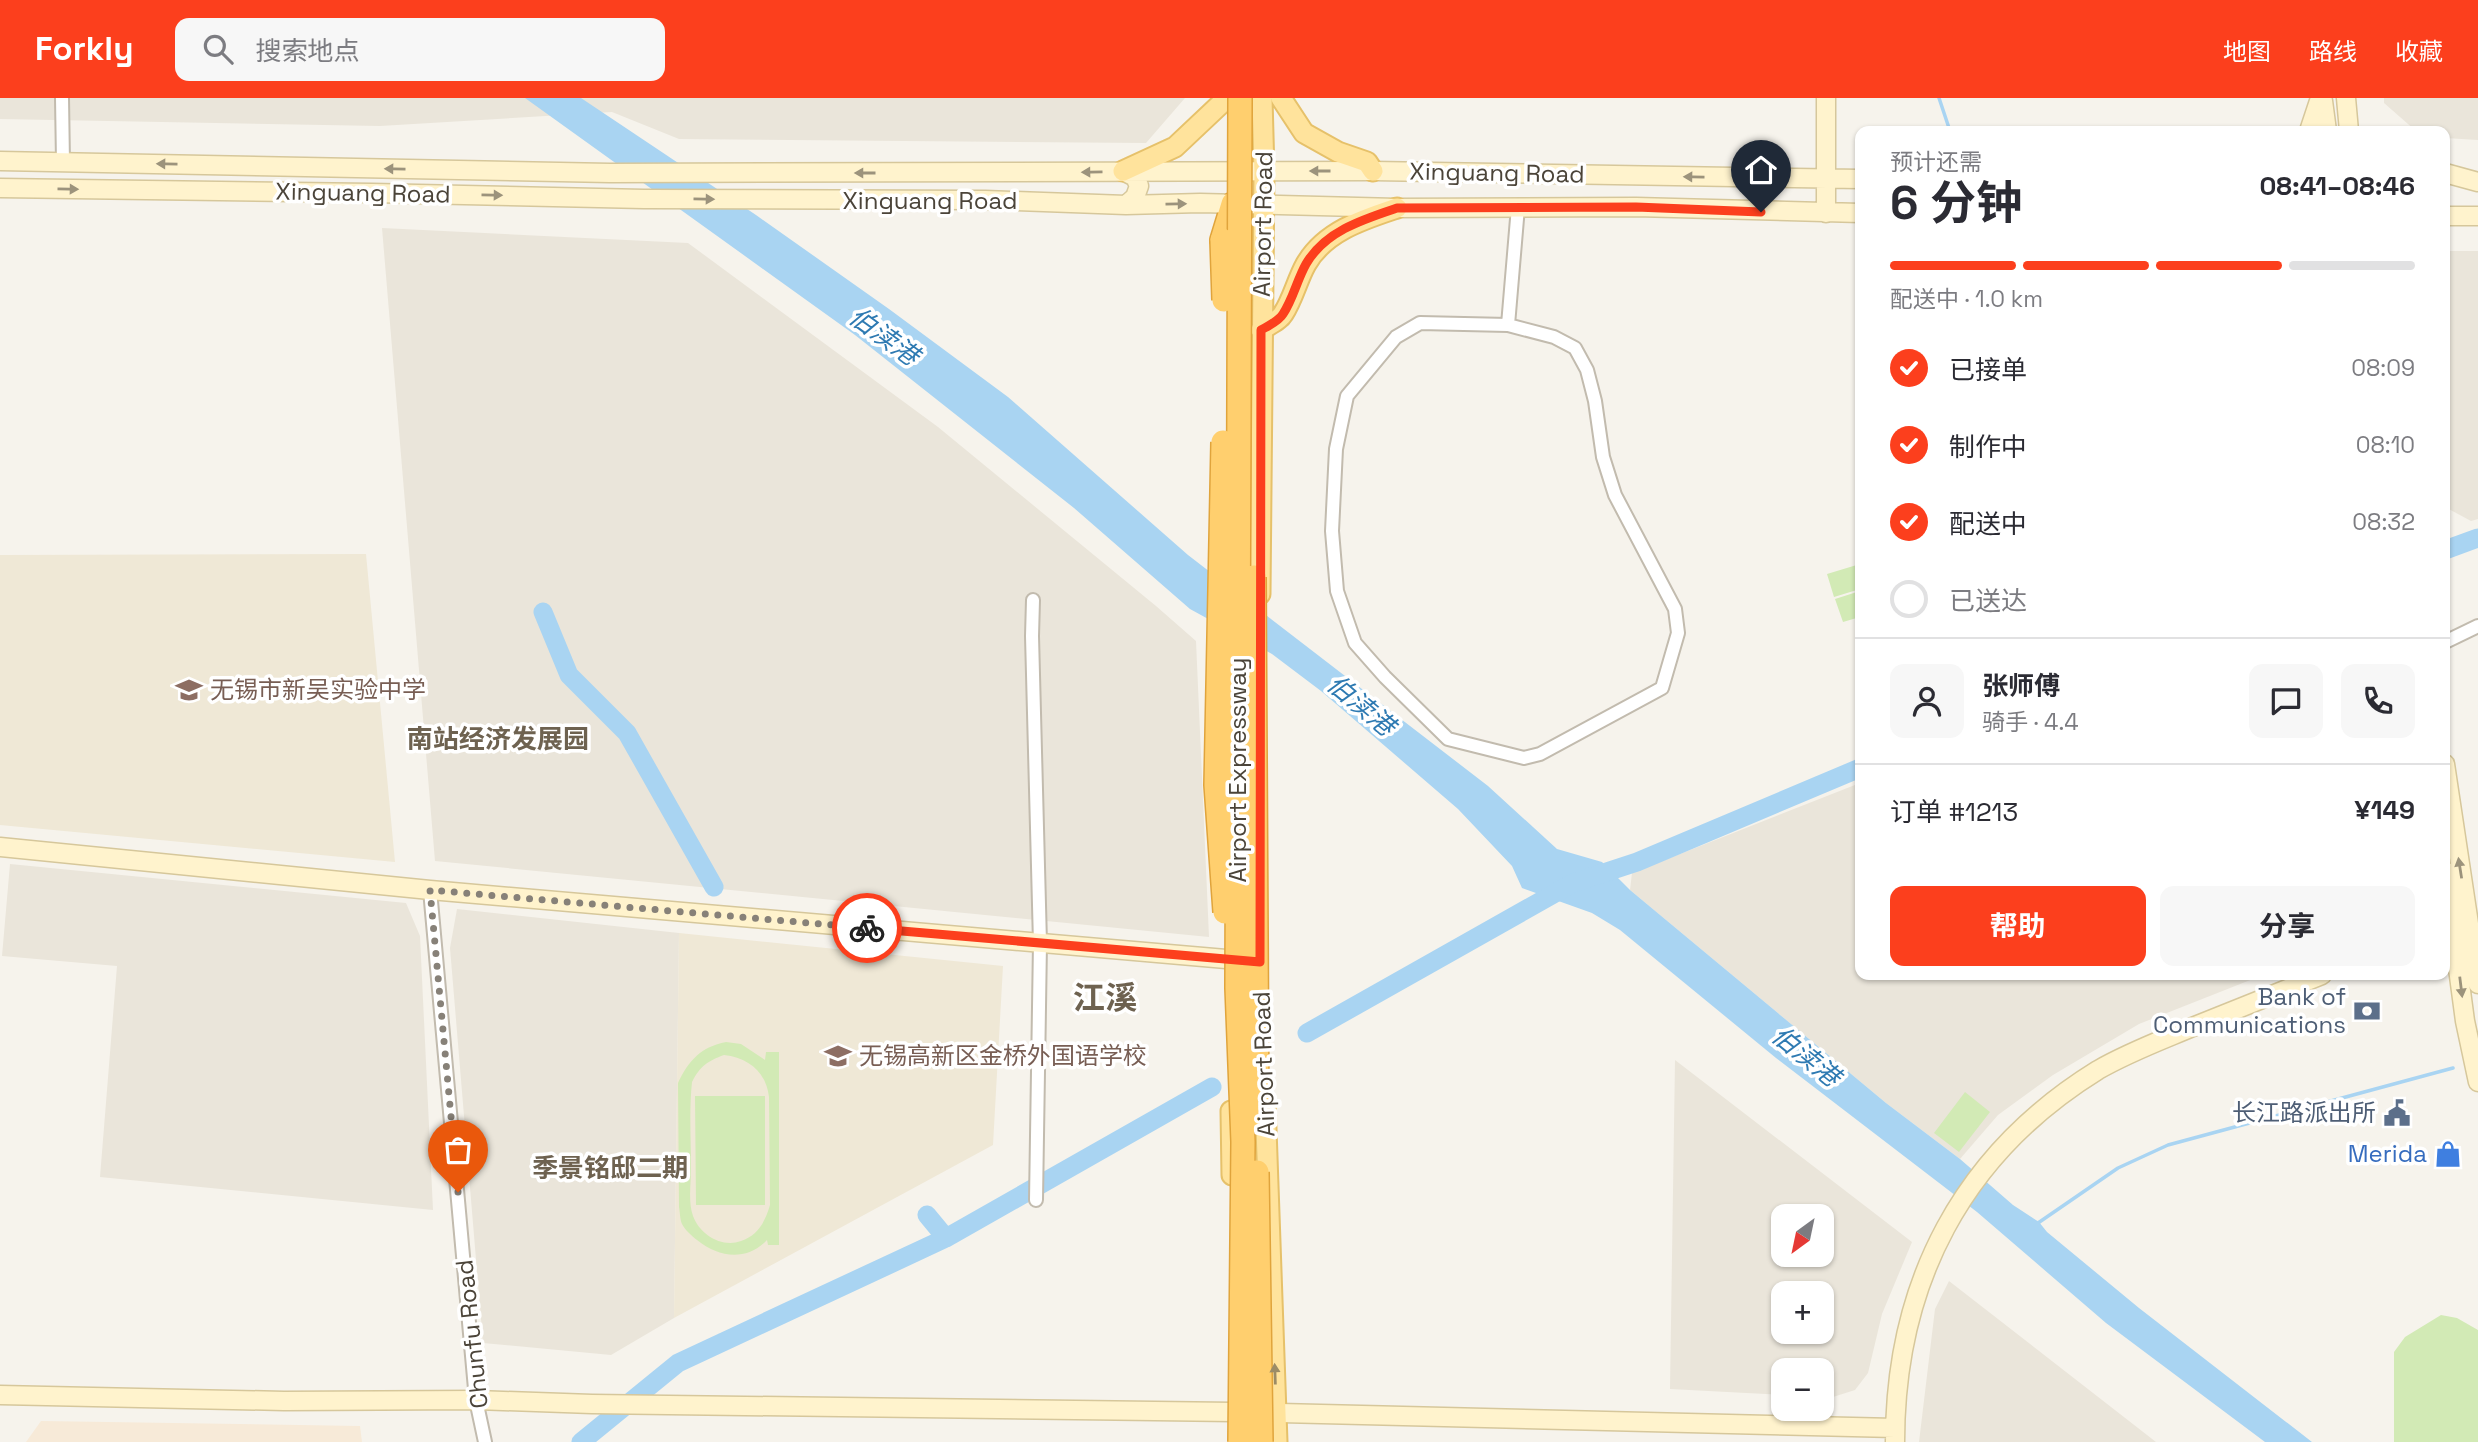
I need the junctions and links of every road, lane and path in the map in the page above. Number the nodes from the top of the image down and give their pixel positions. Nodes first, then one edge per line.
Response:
1 (62, 98) edge
2 (1228, 98) edge
3 (1240, 98) edge
4 (1252, 98) edge
5 (1262, 98) edge
6 (1281, 98) edge
7 (1826, 98) edge
8 (2321, 98) edge
9 (2347, 105) edge
10 (2311, 126) edge
11 (2325, 126) edge
12 (2349, 126) edge
13 (2356, 126) edge
14 (0, 162) edge
15 (63, 162) junction
16 (1123, 171) junction
17 (1373, 171) junction
18 (1233, 172) junction
19 (1264, 172) junction
20 (2450, 175) edge
21 (1826, 179) junction
22 (1855, 179) edge
23 (2478, 184) edge
24 (2450, 186) edge
25 (0, 188) edge
26 (1233, 204) junction
27 (1126, 205) junction
28 (1264, 205) junction
29 (1518, 207) junction
30 (1397, 208) junction
31 (1826, 213) junction
32 (1855, 213) edge
33 (2478, 216) edge
34 (2450, 218) edge
35 (1508, 325) junction
36 (1261, 330) junction
37 (1033, 600) dead end
38 (2478, 626) edge
39 (2450, 640) edge
40 (2450, 813) edge
41 (0, 847) edge
42 (2450, 886) edge
43 (430, 890) junction
44 (2461, 920) edge
45 (1040, 943) junction
46 (1230, 960) junction
47 (1260, 962) junction
48 (2310, 980) edge
49 (2478, 984) edge
50 (1237, 988) junction
51 (2478, 1082) edge
52 (1036, 1200) dead end
53 (0, 1395) edge
54 (476, 1400) junction
55 (1234, 1412) junction
56 (1277, 1414) junction
57 (1895, 1435) edge
58 (485, 1442) edge
59 (1234, 1442) edge
60 (1240, 1442) edge
61 (1261, 1442) edge
62 (1277, 1442) edge

1 - 15 street
2 - 16 main road
2 - 18 main road, Airport Road
3 - 50 highway, Airport Expressway, bridge
4 - 61 highway, Airport Expressway, bridge
5 - 19 main road, Airport Road
6 - 17 main road
7 - 21 main road
8 - 10 main road
8 - 11 main road
9 - 12 main road
9 - 13 main road
14 - 15 main road, Xinguang Road
16 -> 15 main road, Xinguang Road
16 - 18 main road, Xinguang Road
16 - 27 main road
17 -> 19 main road, Xinguang Road
21 -> 17 main road, Xinguang Road
18 - 19 main road, Xinguang Road
18 - 26 main road, Airport Road
19 - 28 main road, Airport Road
20 - 23 main road
21 - 22 main road, Xinguang Road
21 - 31 main road
23 - 24 main road
25 -> 27 main road, Xinguang Road
27 -> 26 main road, Xinguang Road
26 - 28 main road, Xinguang Road
26 - 46 main road, Airport Road
26 - 50 highway, bridge
28 - 30 main road, Xinguang Road
28 - 36 main road, Airport Road
29 - 30 main road, Xinguang Road
29 - 31 main road, Xinguang Road
29 - 35 street
30 - 36 main road
31 - 32 main road, Xinguang Road
33 - 34 main road
35 - 35 street
36 - 47 main road, Airport Road
37 - 45 street
38 - 39 street
44 -> 40 main road
41 - 43 main road
42 - 44 main road
43 - 45 main road
43 - 54 street, Chunfu Road
44 - 49 main road
44 -> 51 main road
45 - 46 main road
45 - 52 street
46 - 47 main road
46 - 55 main road, Airport Road
56 -> 47 main road, Airport Road
48 - 57 main road
50 - 60 highway, Airport Expressway, bridge
53 - 54 main road
54 - 55 main road
54 - 58 street, Chunfu Road
55 - 56 main road
55 - 59 main road, Airport Road
56 - 57 main road
56 - 62 main road, Airport Road

